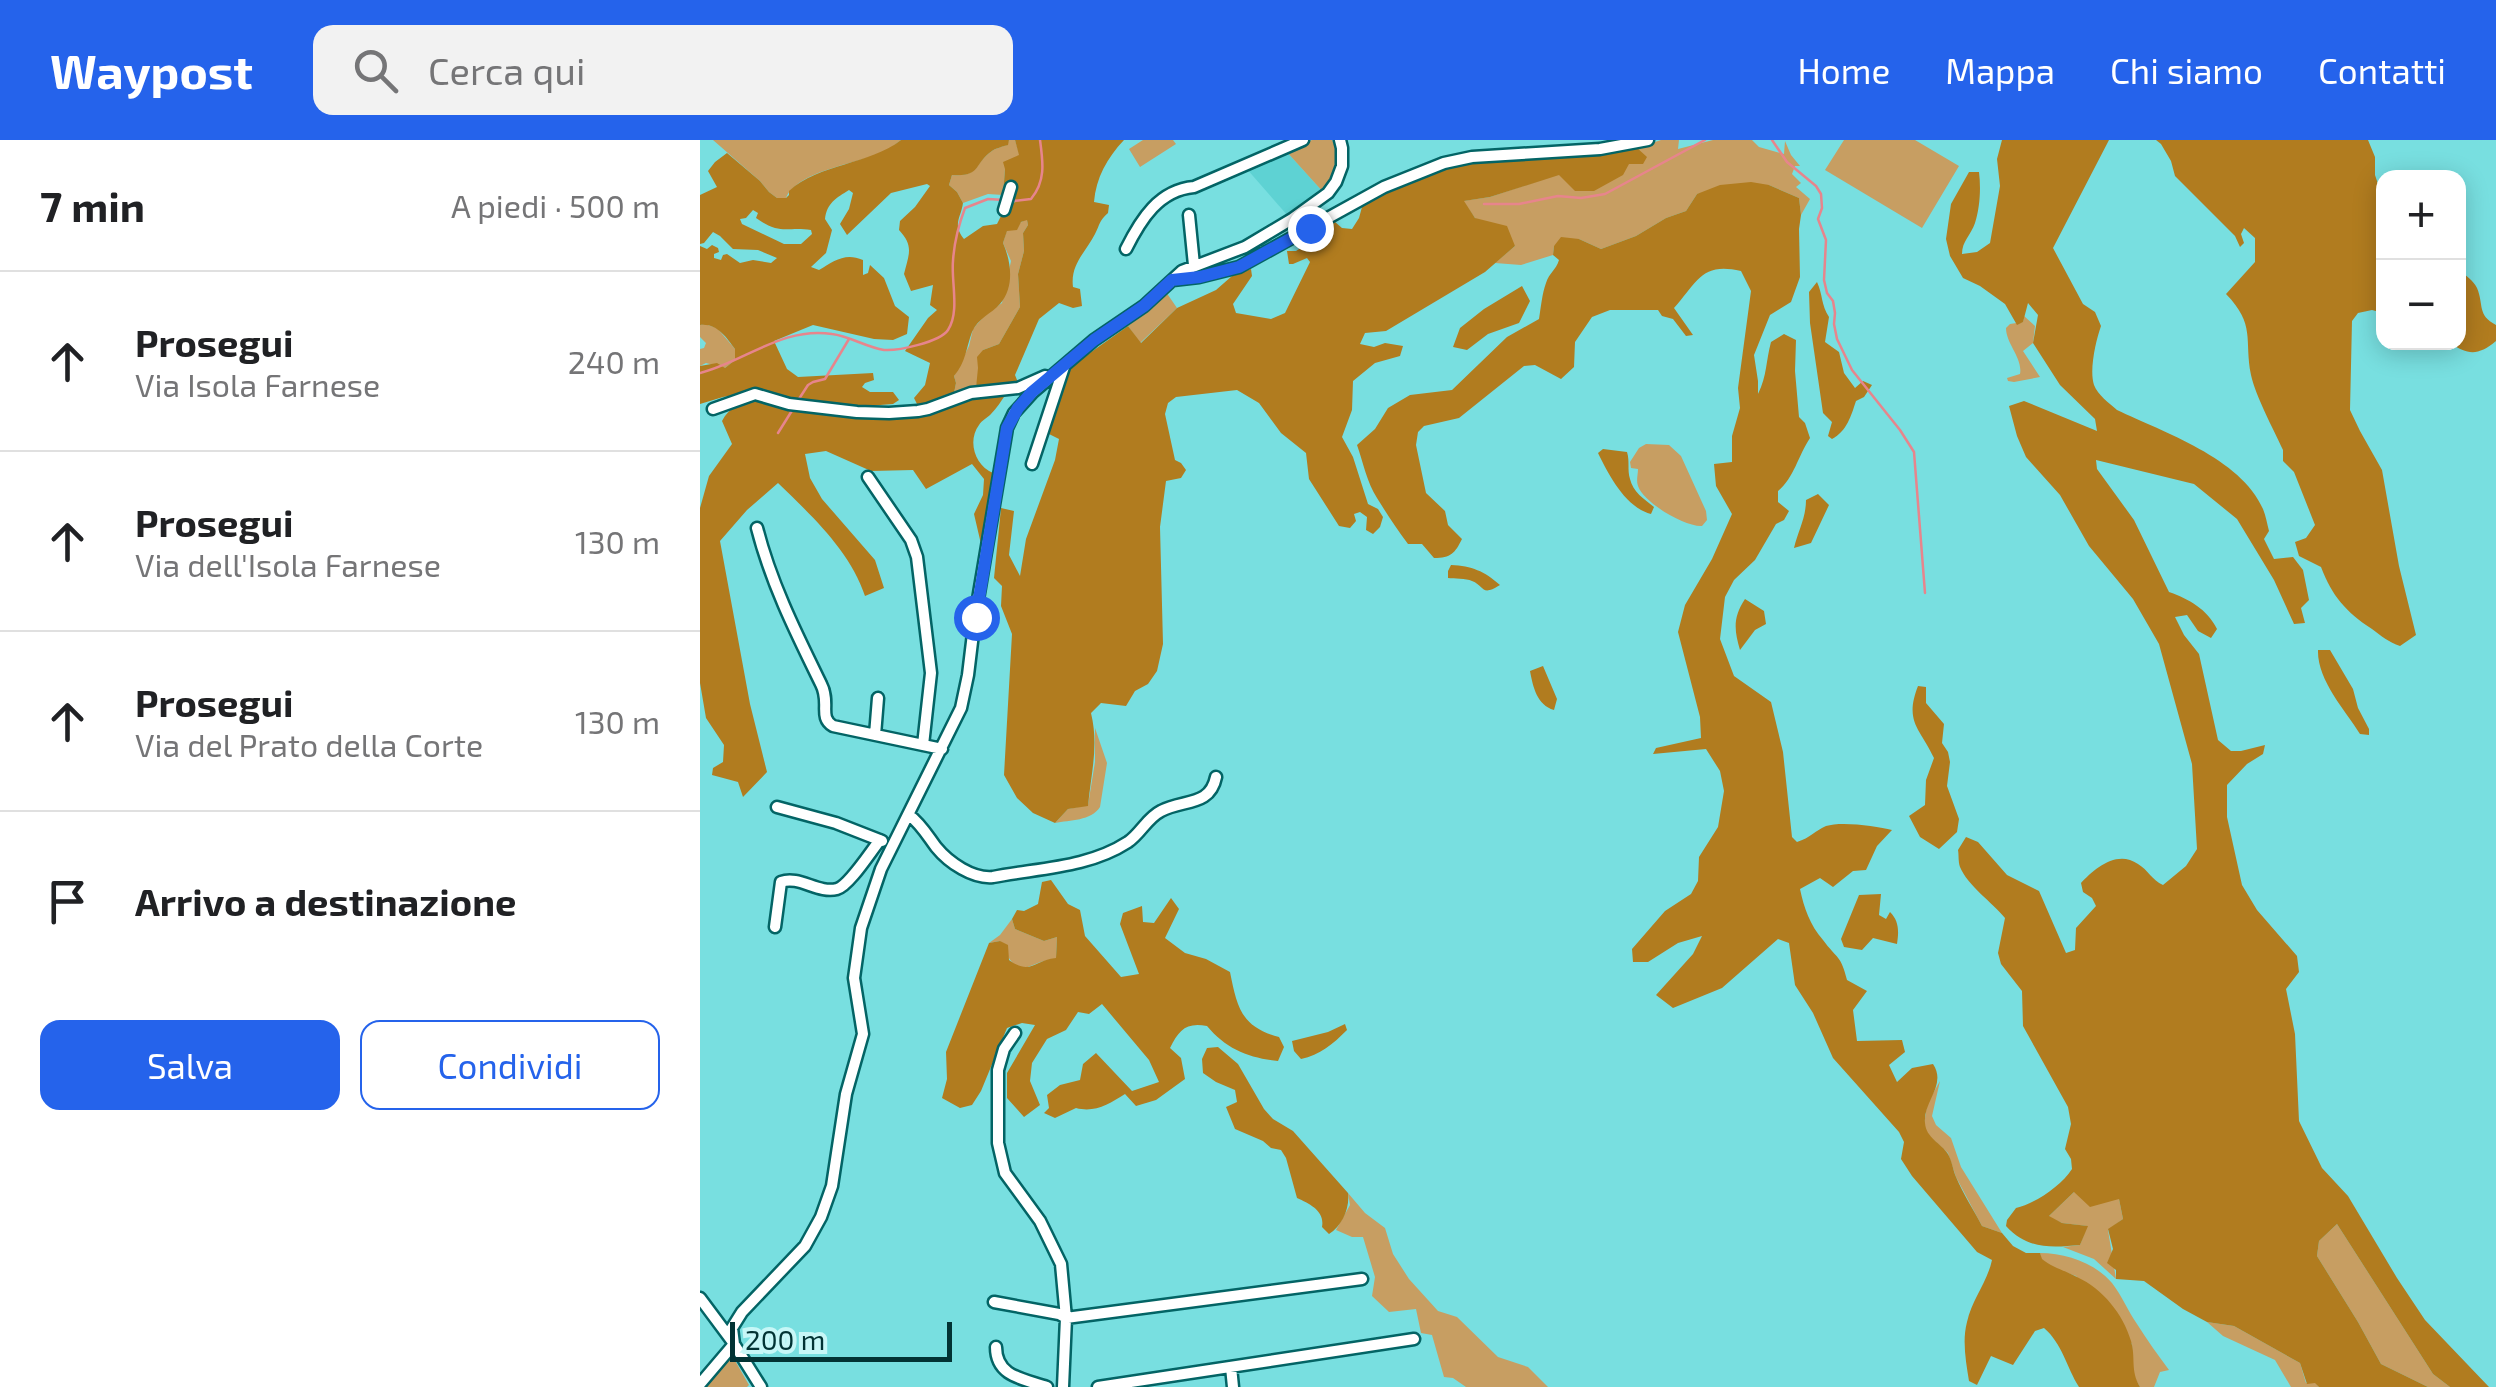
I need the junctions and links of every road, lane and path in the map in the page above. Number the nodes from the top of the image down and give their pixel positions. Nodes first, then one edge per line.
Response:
1 (1303, 140) edge
2 (1340, 140) edge
3 (1648, 140) edge
4 (1189, 215) dead end
5 (1126, 249) dead end
6 (1194, 265) junction
7 (1172, 280) junction
8 (1061, 369) junction
9 (713, 409) dead end
10 (1032, 464) dead end
11 (868, 477) dead end
12 (758, 528) dead end
13 (878, 698) dead end
14 (875, 735) junction
15 (923, 745) junction
16 (942, 750) junction
17 (1216, 777) dead end
18 (777, 807) dead end
19 (908, 815) junction
20 (880, 840) junction
21 (892, 845) junction
22 (775, 928) dead end
23 (1015, 1034) dead end
24 (1362, 1279) dead end
25 (700, 1298) edge
26 (994, 1302) dead end
27 (1066, 1318) junction
28 (1414, 1339) dead end
29 (733, 1343) junction
30 (996, 1348) dead end
31 (700, 1362) edge
32 (1231, 1367) junction
33 (710, 1372) junction
34 (700, 1384) edge
35 (761, 1387) edge
36 (1047, 1387) edge
37 (1063, 1387) edge
38 (1098, 1387) edge
39 (1233, 1387) edge

1 - 5 street
2 - 6 street
3 - 7 street
4 - 6 street
6 - 7 street
7 - 8 street
8 - 9 street
8 - 10 street
8 - 16 street
11 - 15 street
12 - 14 street
13 - 14 street
14 - 15 street
15 - 16 street
16 - 19 street
17 - 19 street
18 - 20 street
19 - 21 street
20 - 21 street
20 - 22 street
21 - 29 street
23 - 27 street
24 - 27 street
25 - 29 street
26 - 27 street
27 - 37 street
28 - 32 street
29 - 33 street
29 - 35 street
30 - 36 street
31 - 33 street
32 - 38 street
32 - 39 street
33 - 34 street

